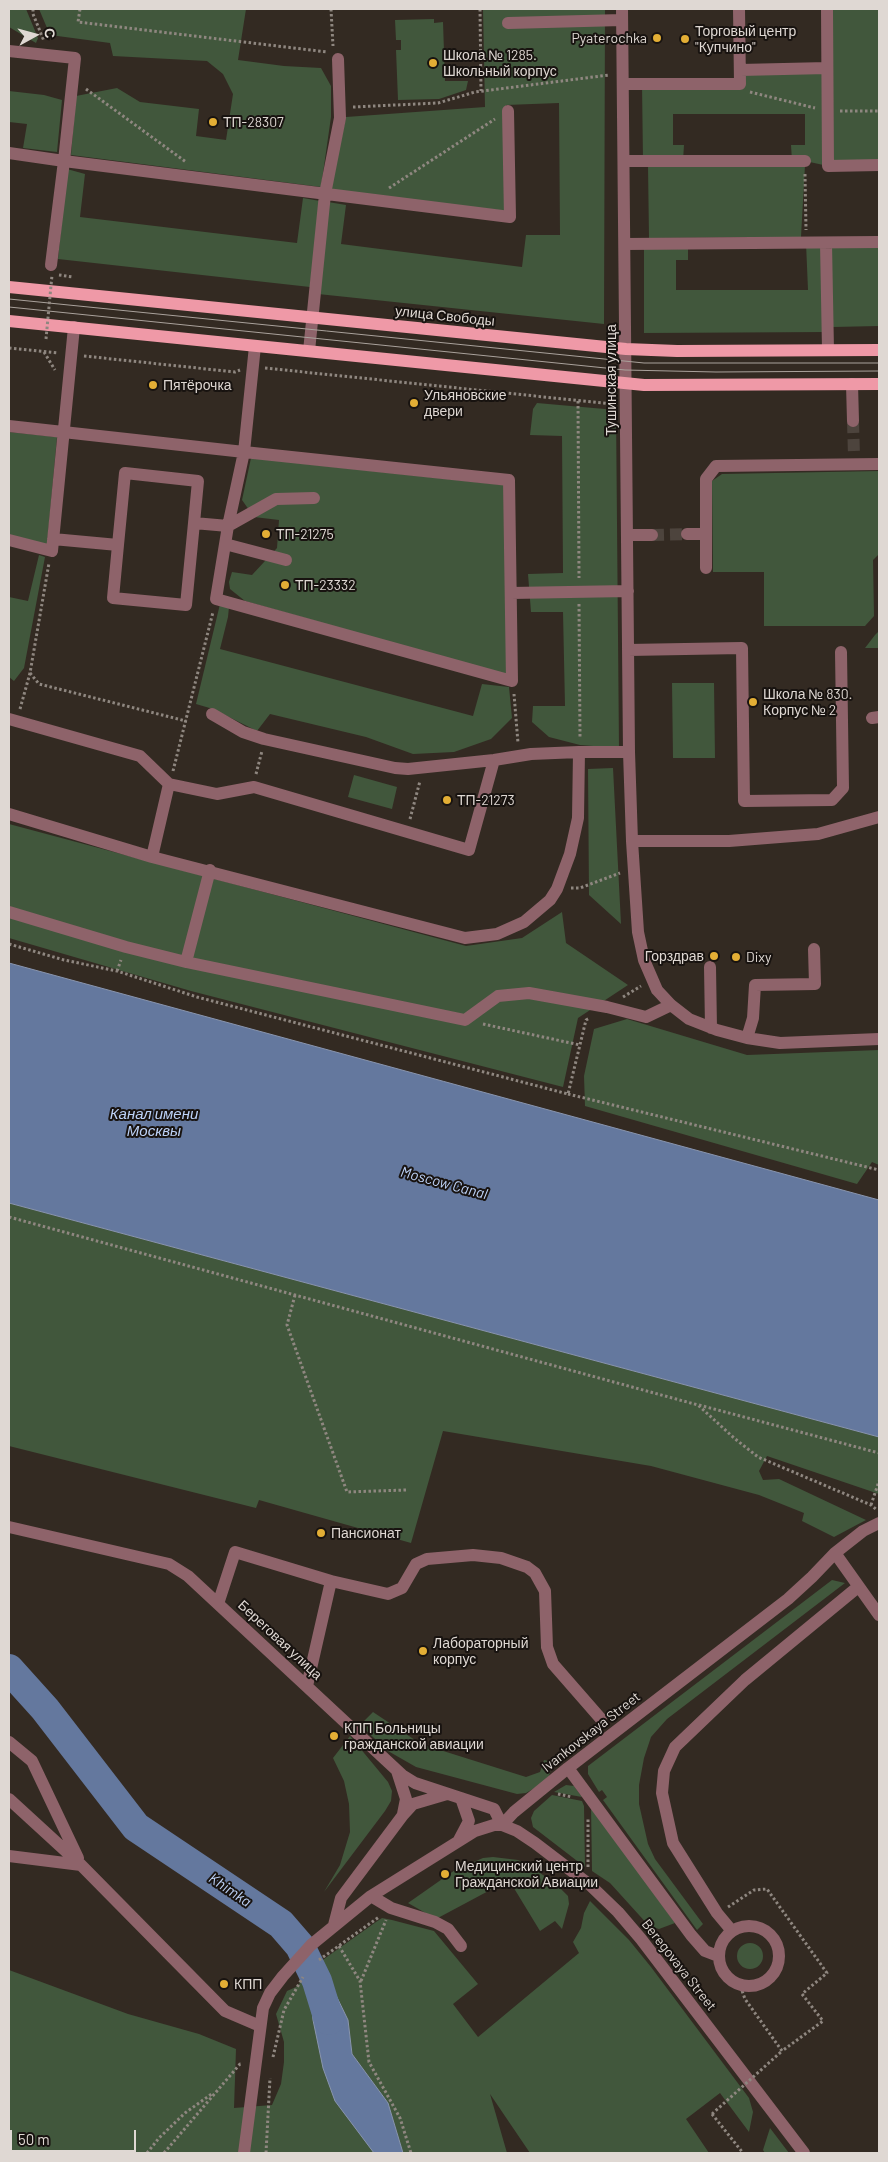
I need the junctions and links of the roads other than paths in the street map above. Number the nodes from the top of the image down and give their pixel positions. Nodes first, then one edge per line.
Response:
1 (739, 9) edge
2 (827, 9) edge
3 (622, 14) edge
4 (508, 23) dead end
5 (9, 51) edge
6 (338, 59) dead end
7 (827, 68) junction
8 (740, 70) junction
9 (623, 84) junction
10 (508, 111) road end
11 (9, 153) edge
12 (64, 161) junction
13 (624, 161) junction
14 (805, 161) road end
15 (879, 165) edge
16 (326, 194) junction
17 (879, 242) edge
18 (826, 243) junction
19 (625, 244) junction
20 (52, 270) road end
21 (9, 287) edge
22 (312, 318) junction
23 (9, 321) edge
24 (74, 327) junction
25 (254, 346) junction
26 (626, 349) junction
27 (828, 350) junction
28 (879, 350) edge
29 (309, 351) junction
30 (625, 383) junction
31 (852, 384) junction
32 (879, 384) edge
33 (853, 421) tunnel mouth
34 (9, 426) edge
35 (64, 432) junction
36 (244, 452) junction
37 (879, 464) edge
38 (314, 498) dead end
39 (194, 523) junction
40 (228, 526) junction
41 (687, 534) tunnel mouth
42 (706, 534) junction
43 (627, 535) junction
44 (652, 535) tunnel mouth
45 (9, 540) edge
46 (225, 544) junction
47 (52, 545) junction
48 (118, 545) junction
49 (286, 560) dead end
50 (706, 568) dead end
51 (628, 591) junction
52 (511, 593) junction
53 (628, 650) junction
54 (841, 652) dead end
55 (212, 714) dead end
56 (9, 719) edge
57 (580, 752) junction
58 (629, 752) junction
59 (494, 760) junction
60 (169, 784) junction
61 (9, 814) edge
62 (879, 817) edge
63 (632, 841) junction
64 (152, 856) junction
65 (210, 870) junction
66 (9, 912) edge
67 (814, 949) dead end
68 (186, 962) junction
69 (710, 968) dead end
70 (671, 1005) junction
71 (711, 1028) junction
72 (747, 1038) junction
73 (879, 1039) edge
74 (879, 1524) edge
75 (9, 1527) edge
76 (835, 1553) junction
77 (331, 1581) junction
78 (858, 1587) junction
79 (218, 1604) junction
80 (879, 1615) edge
81 (307, 1686) junction
82 (601, 1719) dead end
83 (9, 1742) edge
84 (568, 1768) junction
85 (397, 1771) junction
86 (448, 1794) junction
87 (461, 1798) junction
88 (9, 1799) edge
89 (403, 1815) junction
90 (502, 1825) junction
91 (460, 1840) junction
92 (9, 1856) edge
93 (81, 1865) junction
94 (371, 1896) junction
95 (334, 1925) junction
96 (732, 1931) junction
97 (461, 1946) dead end
98 (718, 1956) junction
99 (260, 2026) junction
100 (244, 2153) edge
101 (804, 2153) edge

1 - 8 street
2 - 7 street
3 - 4 street
3 - 9 street, Тушинская улица
5 - 12 street
6 - 16 street
7 - 8 street
7 - 15 street
8 - 9 street
9 - 13 street, Тушинская улица
10 - 16 street
11 - 12 street
12 - 16 street
12 - 20 street
13 - 14 street
13 - 19 street, Тушинская улица
16 - 22 street
17 - 18 street
18 - 19 street
18 - 27 street
19 - 26 street, Тушинская улица
21 - 22 main road, улица Свободы
22 - 26 main road, улица Свободы
22 - 29 street
23 - 24 main road
24 - 25 main road
24 - 35 street
25 - 29 main road
25 - 36 street
26 - 27 main road, улица Свободы
26 - 30 street, Тушинская улица
27 - 28 main road, улица Свободы
29 - 30 main road
30 - 31 main road
30 - 43 street, Тушинская улица
31 - 32 main road
31 - 33 street
34 - 35 street
35 - 36 street
35 - 47 street
36 - 40 street
36 - 52 street
37 - 42 street
38 - 40 street
39 - 40 street
39 - 48 street
39 - 48 street
40 - 46 street
41 - 42 street
42 - 50 street
43 - 44 street
43 - 51 street, Тушинская улица
45 - 47 street
46 - 49 street
46 - 52 street
47 - 48 street
51 - 52 street
51 - 53 street, Тушинская улица
53 - 54 street
53 - 58 street, Тушинская улица
55 - 59 street
56 - 60 street
57 - 58 street
57 - 59 street
57 - 65 street
58 - 63 street, Тушинская улица
59 - 60 street
60 - 64 street
61 - 64 street
62 - 63 street
63 - 70 street, Тушинская улица
64 - 65 street
65 - 68 street
66 - 68 street
67 - 72 street
68 - 70 street
69 - 71 street
70 - 71 street, Тушинская улица
71 - 72 street, Тушинская улица
72 - 73 street, Тушинская улица
74 - 76 street, Ivankovskaya Street
75 - 79 street, Береговая улица
76 - 78 street
76 - 84 street, Ivankovskaya Street
77 - 79 street
77 - 81 street
77 - 82 street
78 - 80 street
78 - 96 street
79 - 81 street, Береговая улица
81 - 85 street, Береговая улица
83 - 93 street
84 - 90 street, Ivankovskaya Street
84 - 98 street
85 - 86 street, Береговая улица
85 - 89 street
86 - 87 street, Береговая улица
86 - 89 street
87 - 90 street, Береговая улица
87 - 91 street
88 - 93 street
89 - 95 street
90 - 91 street
90 - 101 street, Beregovaya Street
91 - 94 street
92 - 93 street
93 - 99 street
94 - 95 street
94 - 97 street
95 - 99 street
96 - 98 street
96 - 98 street
99 - 100 street

